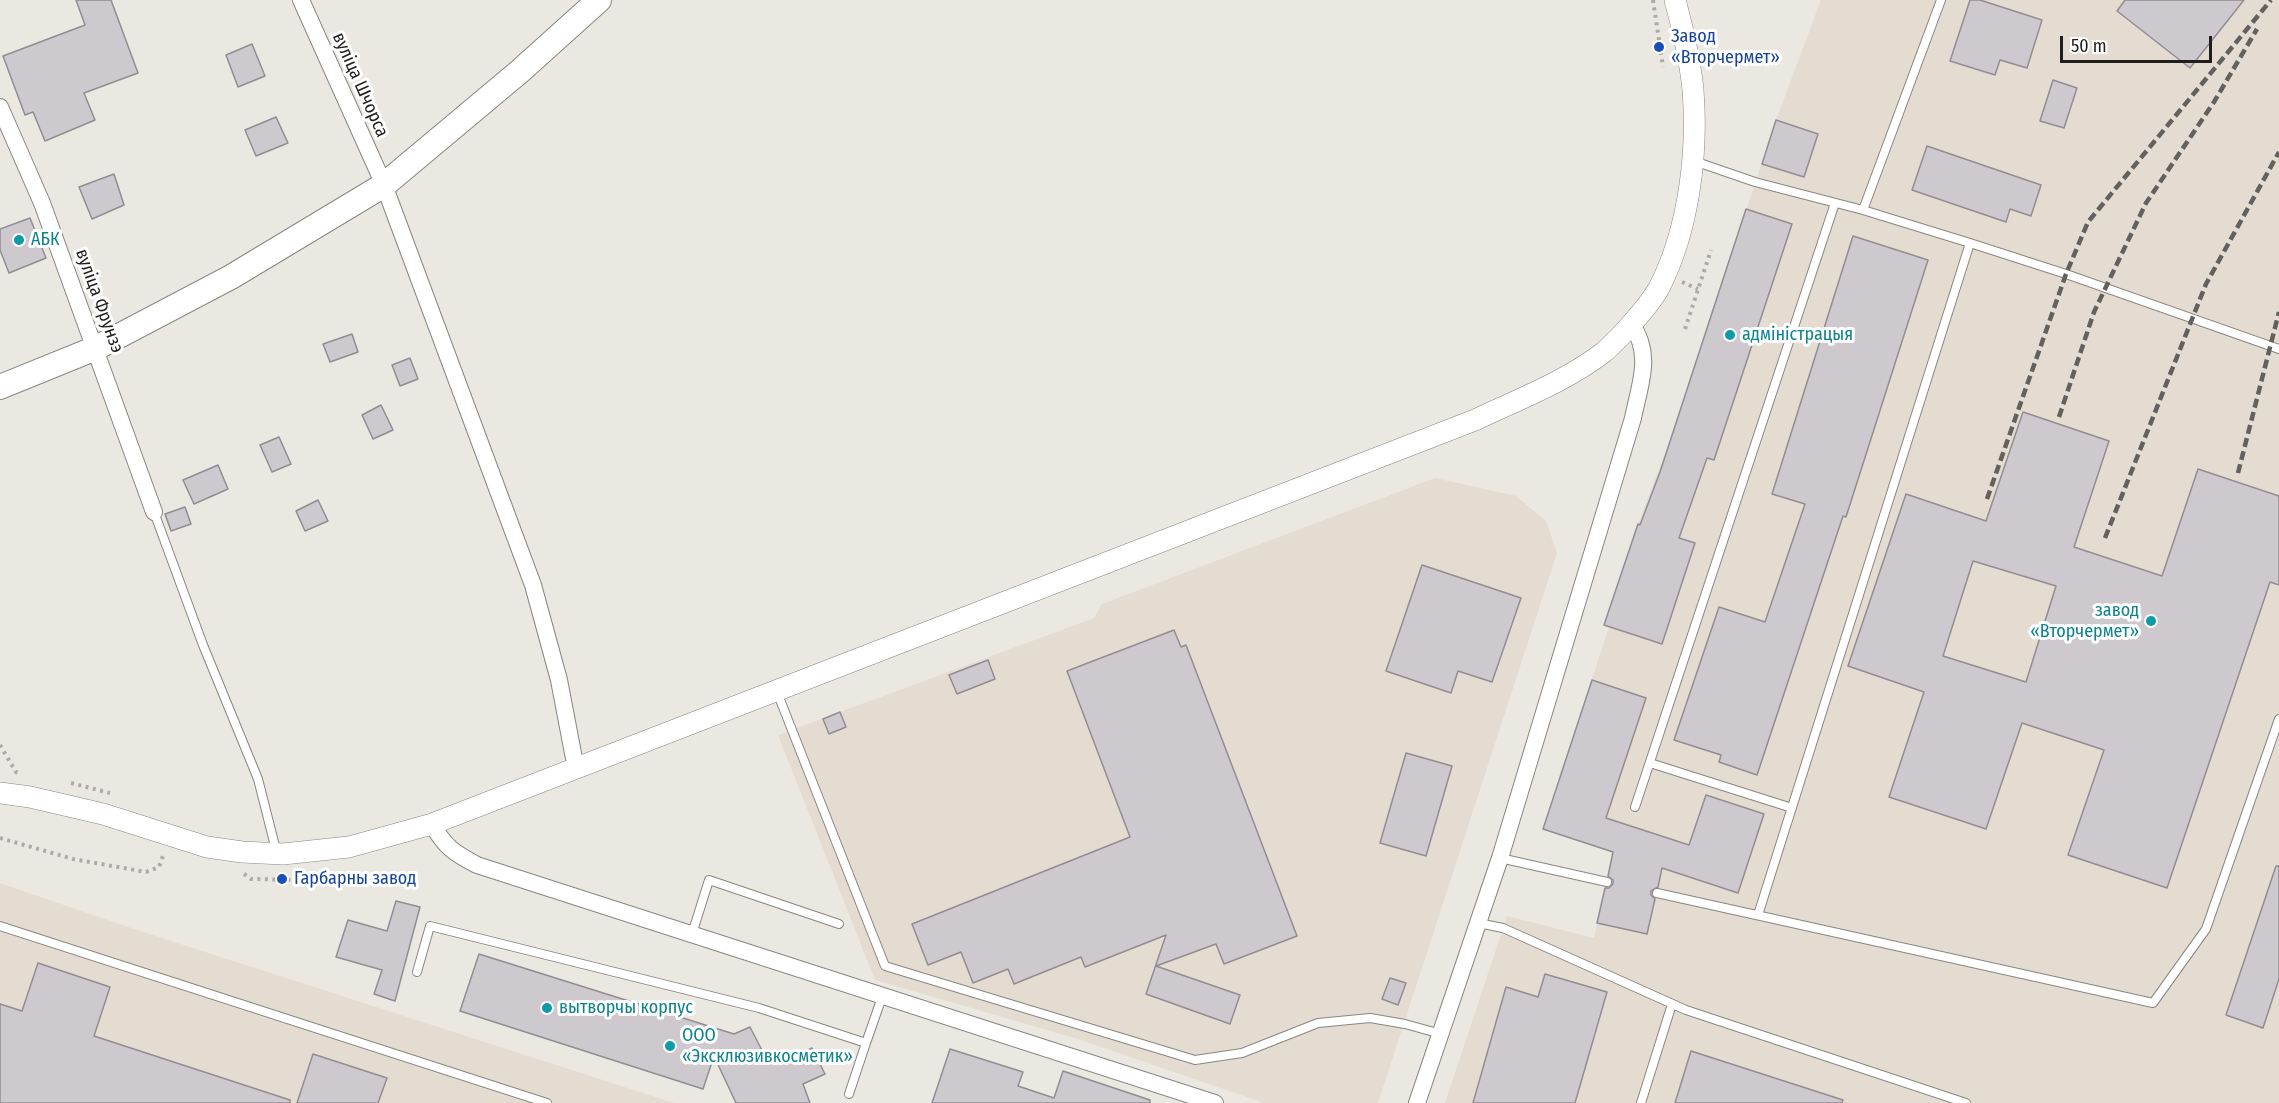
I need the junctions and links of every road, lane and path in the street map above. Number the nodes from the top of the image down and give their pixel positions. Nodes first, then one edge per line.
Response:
1 (301, 0) edge
2 (599, 0) edge
3 (1653, 0) edge
4 (1675, 0) edge
5 (1941, 0) edge
6 (1663, 67) dead end
7 (0, 107) edge
8 (1693, 161) junction
9 (384, 185) junction
10 (1835, 203) junction
11 (1863, 210) junction
12 (1970, 243) junction
13 (1711, 250) dead end
14 (1632, 323) junction
15 (1685, 329) dead end
16 (96, 348) junction
17 (2279, 349) edge
18 (0, 387) edge
19 (154, 512) joint
20 (777, 691) junction
21 (2279, 719) edge
22 (0, 745) edge
23 (1650, 764) junction
24 (576, 768) junction
25 (26, 774) dead end
26 (0, 794) edge
27 (1635, 807) dead end
28 (1791, 808) junction
29 (432, 824) junction
30 (0, 838) edge
31 (164, 852) dead end
32 (277, 854) junction
33 (1500, 858) junction
34 (251, 879) dead end
35 (307, 880) dead end
36 (1607, 882) dead end
37 (1657, 893) dead end
38 (1758, 915) junction
39 (1478, 923) junction
40 (839, 924) dead end
41 (0, 926) edge
42 (692, 934) junction
43 (417, 972) dead end
44 (882, 997) junction
45 (1672, 1004) junction
46 (1441, 1034) junction
47 (866, 1043) junction
48 (849, 1094) dead end
49 (547, 1103) edge
50 (1215, 1103) edge
51 (1417, 1103) edge
52 (1641, 1103) edge
53 (1966, 1103) edge

1 - 9 street, вуліца Шчорса
2 - 9 main road
3 - 6 path
4 - 8 street
5 - 11 lane
7 - 16 street, вуліца Фрунзэ
8 - 10 lane
8 - 14 street
9 - 16 main road
9 - 24 street, вуліца Шчорса
10 - 11 lane
10 - 23 lane
11 - 12 lane
12 - 17 lane
12 - 28 lane
13 - 15 path
14 - 20 street
14 - 33 street
16 - 18 main road
16 - 19 street, вуліца Фрунзэ
19 - 32 lane
20 - 24 street
20 - 46 lane
21 - 38 lane
22 - 25 path
23 - 27 lane
23 - 28 lane
24 - 29 street
26 - 32 street
28 - 38 lane
29 - 32 street
29 - 42 street
30 - 31 path
33 - 36 lane
33 - 39 street
34 - 35 path
37 - 38 lane
39 - 45 lane
39 - 46 street
40 - 42 lane
41 - 49 lane
42 - 44 street
43 - 47 lane
44 - 47 lane
44 - 50 street
45 - 52 lane
45 - 53 lane
46 - 51 street
47 - 48 lane

